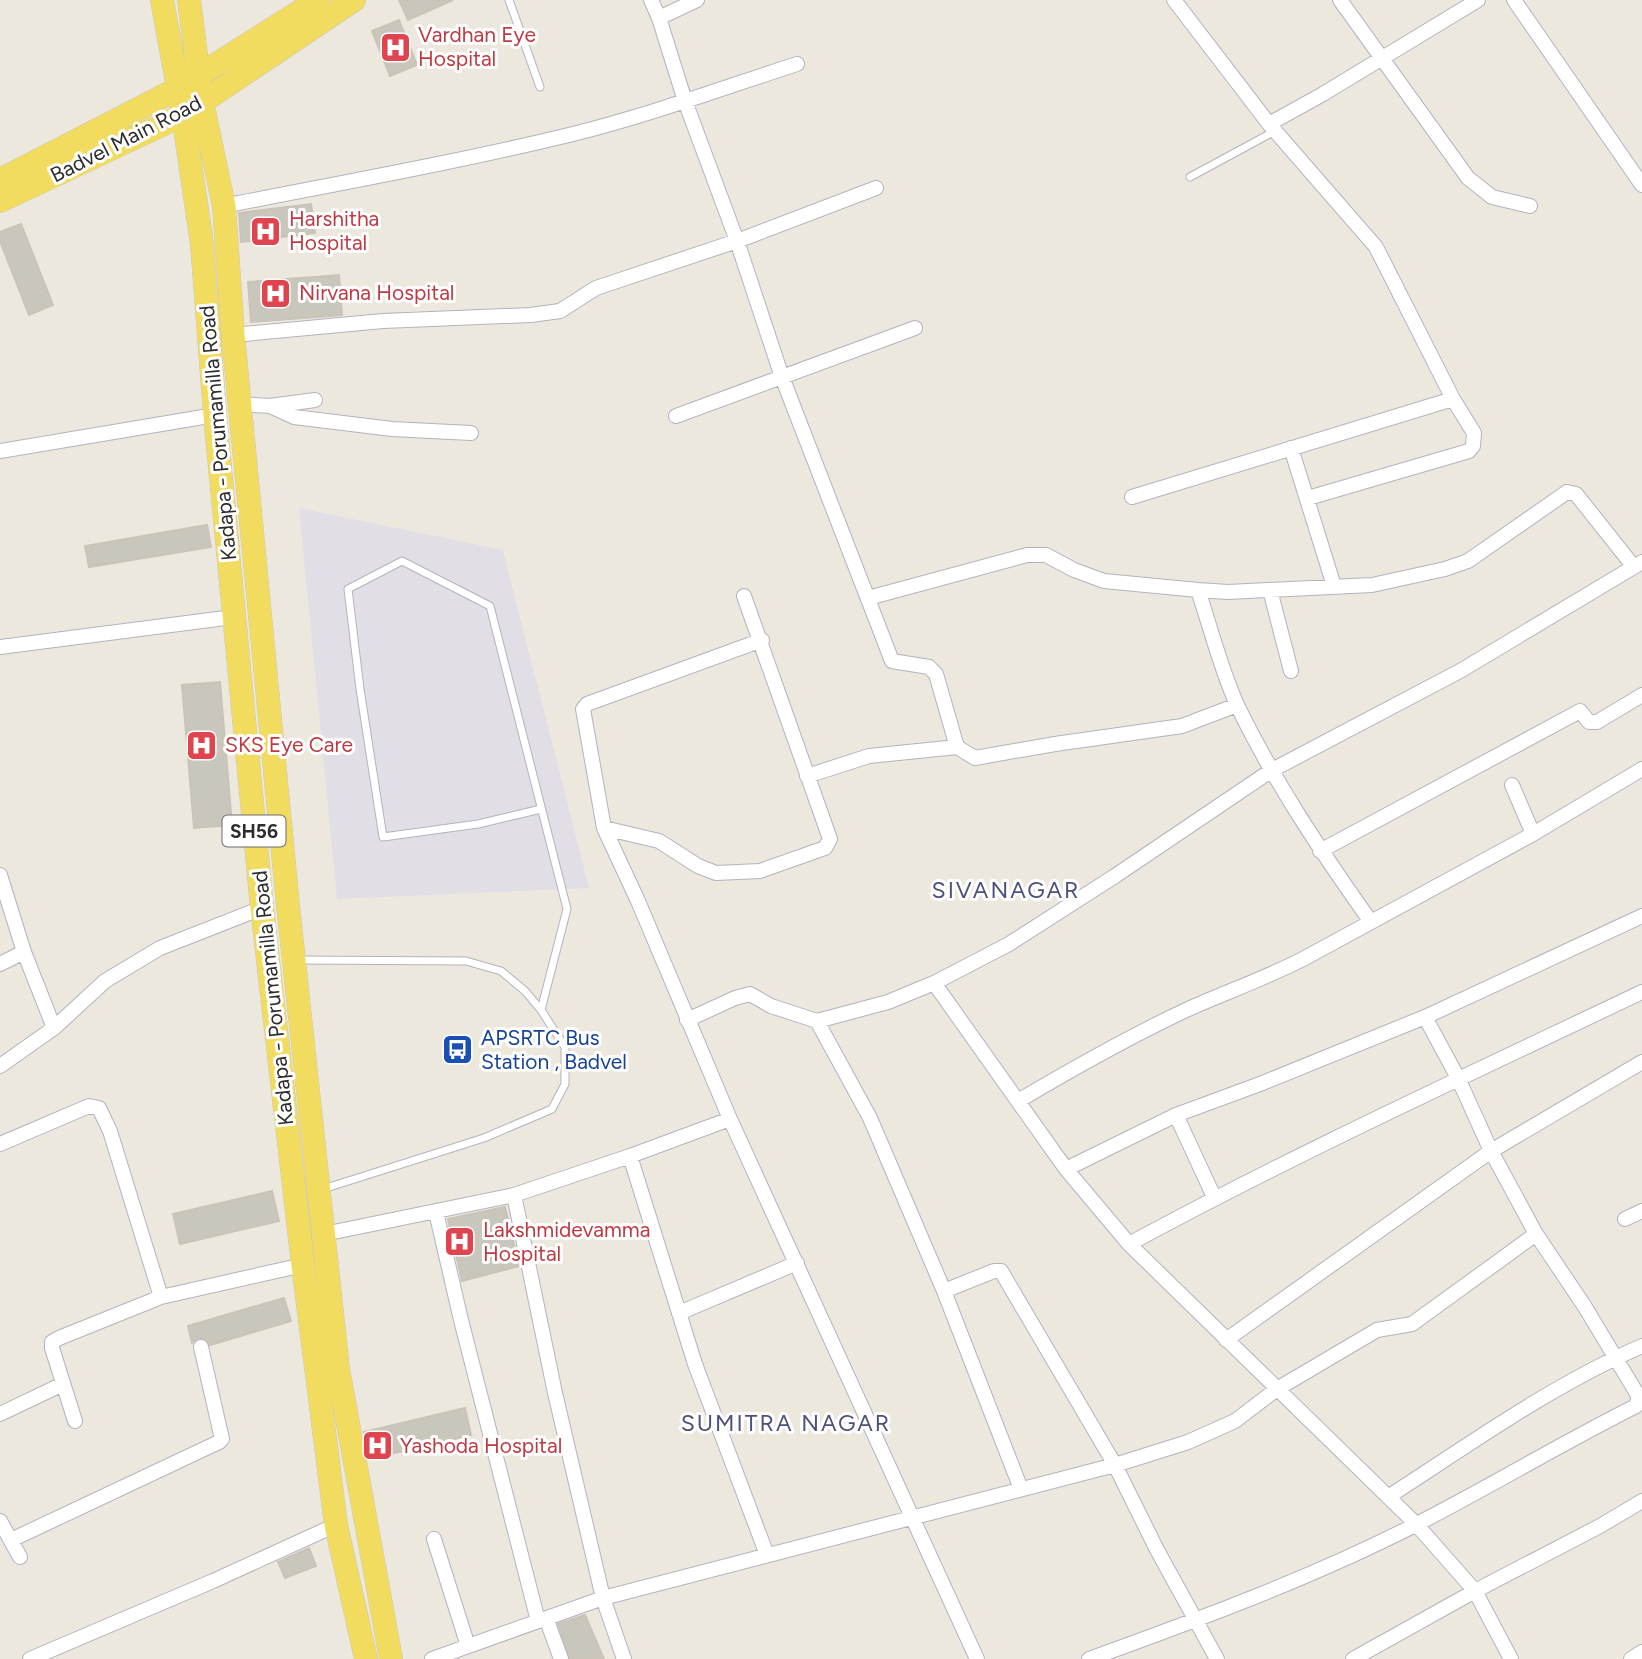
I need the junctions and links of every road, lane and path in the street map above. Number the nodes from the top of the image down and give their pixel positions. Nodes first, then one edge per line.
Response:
1 (162, 0) edge
2 (189, 0) edge
3 (318, 0) edge
4 (354, 0) edge
5 (509, 0) edge
6 (651, 0) edge
7 (697, 0) edge
8 (1174, 0) edge
9 (1340, 0) edge
10 (1478, 0) edge
11 (1514, 0) edge
12 (659, 18) junction
13 (1382, 58) junction
14 (797, 64) dead end
15 (200, 75) junction
16 (541, 87) dead end
17 (177, 89) junction
18 (685, 101) junction
19 (193, 108) junction
20 (1272, 127) junction
21 (1190, 177) dead end
22 (0, 180) edge
23 (1642, 185) edge
24 (876, 188) dead end
25 (0, 201) edge
26 (224, 206) junction
27 (1530, 206) dead end
28 (737, 241) junction
29 (915, 328) dead end
30 (233, 335) junction
31 (782, 377) junction
32 (1452, 399) junction
33 (315, 400) dead end
34 (239, 404) junction
35 (270, 405) junction
36 (215, 415) junction
37 (676, 416) dead end
38 (471, 433) dead end
39 (1291, 447) junction
40 (0, 451) edge
41 (1132, 497) dead end
42 (1308, 498) junction
43 (1638, 564) edge
44 (1334, 586) junction
45 (1198, 590) junction
46 (1270, 590) junction
47 (744, 596) dead end
48 (868, 598) junction
49 (233, 617) junction
50 (762, 640) junction
51 (0, 647) edge
52 (1291, 671) dead end
53 (1642, 695) edge
54 (1237, 705) junction
55 (957, 747) junction
56 (1642, 769) edge
57 (1272, 770) junction
58 (807, 776) junction
59 (1511, 785) dead end
60 (541, 809) junction
61 (604, 828) junction
62 (1533, 834) junction
63 (1320, 851) junction
64 (0, 875) edge
65 (262, 908) junction
66 (1642, 916) edge
67 (1371, 922) junction
68 (24, 953) junction
69 (294, 960) junction
70 (0, 964) edge
71 (934, 983) junction
72 (1642, 992) edge
73 (541, 1010) junction
74 (1425, 1017) junction
75 (687, 1020) junction
76 (817, 1021) junction
77 (54, 1028) junction
78 (1642, 1062) edge
79 (0, 1066) edge
80 (1458, 1078) junction
81 (1018, 1101) junction
82 (1176, 1115) junction
83 (730, 1119) junction
84 (0, 1144) edge
85 (1491, 1151) junction
86 (630, 1156) junction
87 (1066, 1169) junction
88 (318, 1190) junction
89 (514, 1195) junction
90 (1214, 1197) junction
91 (1642, 1211) edge
92 (436, 1212) junction
93 (1625, 1219) dead end
94 (324, 1234) junction
95 (1536, 1234) junction
96 (1129, 1244) junction
97 (797, 1263) junction
98 (303, 1265) junction
99 (944, 1291) junction
100 (161, 1297) junction
101 (679, 1313) junction
102 (1226, 1340) junction
103 (1642, 1346) edge
104 (201, 1347) dead end
105 (1616, 1357) junction
106 (63, 1384) junction
107 (1277, 1389) junction
108 (0, 1414) edge
109 (75, 1421) dead end
110 (1115, 1465) junction
111 (1021, 1489) junction
112 (1388, 1497) junction
113 (1642, 1501) edge
114 (914, 1518) junction
115 (0, 1521) edge
116 (1416, 1524) junction
117 (336, 1525) junction
118 (434, 1539) dead end
119 (11, 1540) junction
120 (767, 1555) junction
121 (20, 1557) dead end
122 (1475, 1591) junction
123 (603, 1598) junction
124 (542, 1620) junction
125 (1196, 1620) junction
126 (468, 1646) junction
127 (1642, 1652) edge
128 (30, 1659) edge
129 (366, 1659) edge
130 (391, 1659) edge
131 (432, 1659) edge
132 (561, 1659) edge
133 (624, 1659) edge
134 (977, 1659) edge
135 (1088, 1659) edge
136 (1217, 1659) edge
137 (1353, 1659) edge
138 (1511, 1659) edge
139 (1631, 1659) edge

1 - 17 main road, Kadapa - Porumamilla Road / SH56
2 - 15 main road
3 - 15 main road, Badvel Main Road
4 - 19 main road, Badvel Main Road
5 - 16 lane
6 - 12 street
7 - 12 street
8 - 20 street
9 - 13 street
10 - 13 street
11 - 23 street
12 - 18 street
13 - 20 street
13 - 27 street
14 - 18 street
15 - 17 main road, Badvel Main Road
15 - 19 main road
17 - 19 main road, Kadapa - Porumamilla Road / SH56
17 - 22 main road, Badvel Main Road
18 - 26 street
18 - 28 street
19 - 25 main road, Badvel Main Road
19 - 26 main road
19 - 36 main road, Kadapa - Porumamilla Road / SH56
20 - 21 lane
20 - 32 street
24 - 28 street
26 - 30 main road
28 - 30 street
28 - 31 street
29 - 31 street
30 - 34 main road
31 - 37 street
31 - 48 street
32 - 39 street
32 - 42 street
33 - 35 street
34 - 35 street
34 - 69 main road
35 - 38 street
36 - 40 street
36 - 49 main road, Kadapa - Porumamilla Road / SH56
39 - 41 street
39 - 42 street
42 - 44 street
43 - 44 street
43 - 57 street
44 - 46 street
45 - 46 street
45 - 48 street
45 - 54 street
46 - 52 street
47 - 50 street
48 - 55 street
49 - 51 street
49 - 65 main road, Kadapa - Porumamilla Road / SH56
50 - 58 street
50 - 61 street
53 - 63 street
54 - 55 street
54 - 57 street
55 - 58 street
56 - 62 street
57 - 63 street
57 - 71 street
58 - 61 street
59 - 62 street
60 - 60 lane
60 - 73 lane
61 - 75 street
62 - 67 street
63 - 67 street
64 - 68 street
65 - 77 street
65 - 98 main road, Kadapa - Porumamilla Road / SH56
66 - 74 street
67 - 81 street
68 - 70 street
68 - 77 street
69 - 73 lane
69 - 88 main road
71 - 76 street
71 - 81 street
72 - 80 street
73 - 88 lane
74 - 80 street
74 - 82 street
75 - 76 street
75 - 83 street
76 - 99 street
77 - 79 street
78 - 85 street
80 - 85 street
80 - 90 street
81 - 87 street
82 - 87 street
82 - 90 street
83 - 86 street
83 - 97 street
84 - 100 street
85 - 95 street
85 - 102 street
86 - 89 street
86 - 101 street
87 - 96 street
88 - 94 main road
89 - 92 street
89 - 123 street
90 - 96 street
91 - 93 street
92 - 94 street
92 - 124 street
94 - 130 main road
95 - 105 street
95 - 107 street
96 - 102 street
97 - 101 street
97 - 114 street
98 - 100 street
98 - 117 main road, Kadapa - Porumamilla Road / SH56
99 - 110 street
99 - 111 street
100 - 106 street
101 - 120 street
102 - 107 street
103 - 105 street
104 - 119 street
105 - 112 street
105 - 116 street
106 - 108 street
106 - 109 street
107 - 110 street
107 - 112 street
110 - 111 street
110 - 125 street
111 - 114 street
112 - 116 street
113 - 122 street
114 - 120 street
114 - 134 street
115 - 119 street
116 - 122 street
116 - 125 street
117 - 128 street
117 - 129 main road, Kadapa - Porumamilla Road / SH56
118 - 126 street
119 - 121 street
120 - 123 street
122 - 137 street
122 - 138 street
123 - 124 street
123 - 133 street
124 - 126 street
124 - 132 street
125 - 135 street
125 - 136 street
126 - 131 street
127 - 139 street

